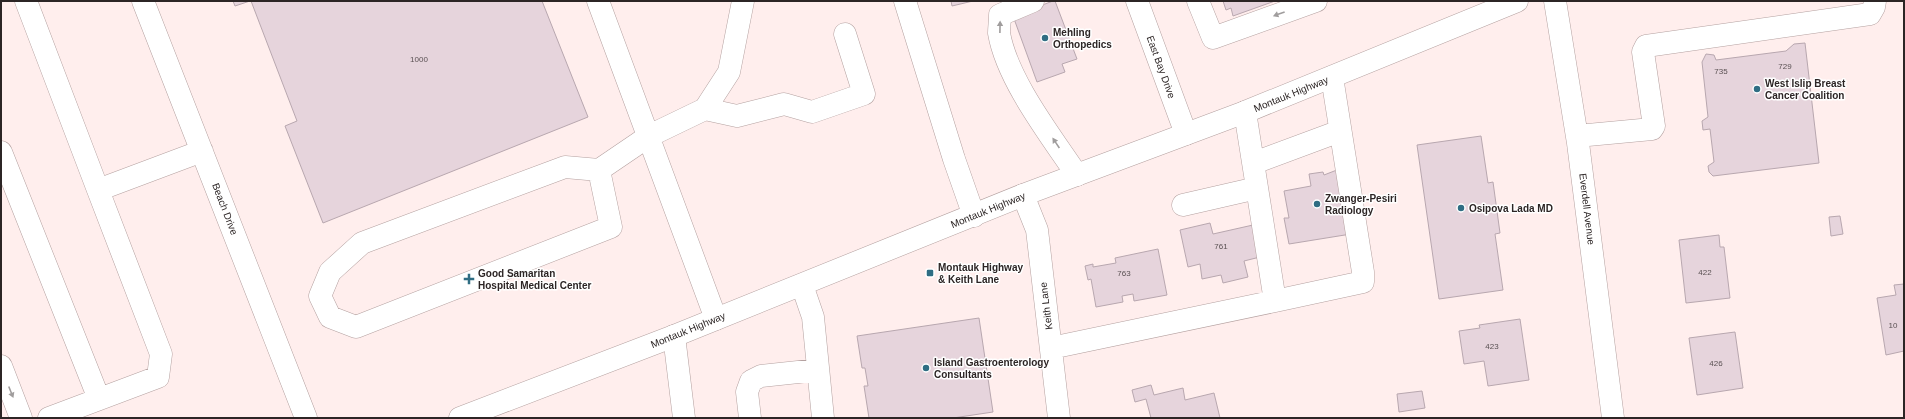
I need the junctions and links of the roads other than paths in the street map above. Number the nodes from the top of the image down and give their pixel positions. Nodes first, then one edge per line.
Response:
1 (26, 1) edge
2 (143, 1) edge
3 (598, 1) edge
4 (743, 1) edge
5 (905, 1) edge
6 (1033, 1) edge
7 (1137, 1) edge
8 (1198, 1) edge
9 (1316, 1) edge
10 (1517, 1) edge
11 (1555, 1) edge
12 (1875, 1) edge
13 (1492, 6) edge
14 (845, 34) dead end
15 (1332, 77) junction
16 (705, 110) junction
17 (1244, 112) junction
18 (1340, 130) junction
19 (1186, 134) junction
20 (649, 136) junction
21 (1577, 136) junction
22 (202, 151) junction
23 (1, 152) edge
24 (1254, 163) junction
25 (599, 170) junction
26 (1078, 175) junction
27 (1257, 188) junction
28 (98, 190) junction
29 (1023, 195) junction
30 (1183, 204) dead end
31 (974, 216) junction
32 (802, 285) junction
33 (1275, 301) junction
34 (716, 319) junction
35 (674, 336) junction
36 (1051, 348) junction
37 (1, 366) edge
38 (817, 370) junction
39 (99, 399) junction
40 (21, 418) edge
41 (49, 418) edge
42 (306, 418) edge
43 (460, 418) edge
44 (684, 418) edge
45 (750, 418) edge
46 (823, 418) edge
47 (1059, 418) edge
48 (1613, 418) edge

1 - 28 street
2 - 22 street, Beach Drive
3 - 20 street
4 - 16 street
5 - 31 street
26 -> 6 street
7 - 19 street, East Bay Drive
9 -> 8 street
10 - 13 street, Montauk Highway
11 - 21 street, Everdell Avenue
12 - 21 street
13 - 15 street, Montauk Highway
14 - 16 street
15 - 17 street, Montauk Highway
15 - 18 street
16 - 20 street
17 - 19 street, Montauk Highway
17 - 24 street
18 - 24 street
18 - 33 street
19 - 26 street, Montauk Highway
20 - 25 street
20 - 34 street
21 - 48 street, Everdell Avenue
22 - 28 street
22 - 42 street, Beach Drive
23 - 39 street
24 - 27 street
25 - 25 street
26 - 29 street, Montauk Highway
27 - 30 street
27 - 33 street
28 - 39 street
29 - 31 street, Montauk Highway
29 - 36 street, Keith Lane
31 - 32 street, Montauk Highway
32 - 34 street, Montauk Highway
32 - 38 street
33 - 36 street
34 - 35 street, Montauk Highway
35 - 43 street, Montauk Highway
35 - 44 street
36 - 47 street, Keith Lane
37 -> 40 street
38 - 45 street
38 - 46 street
39 - 41 street

